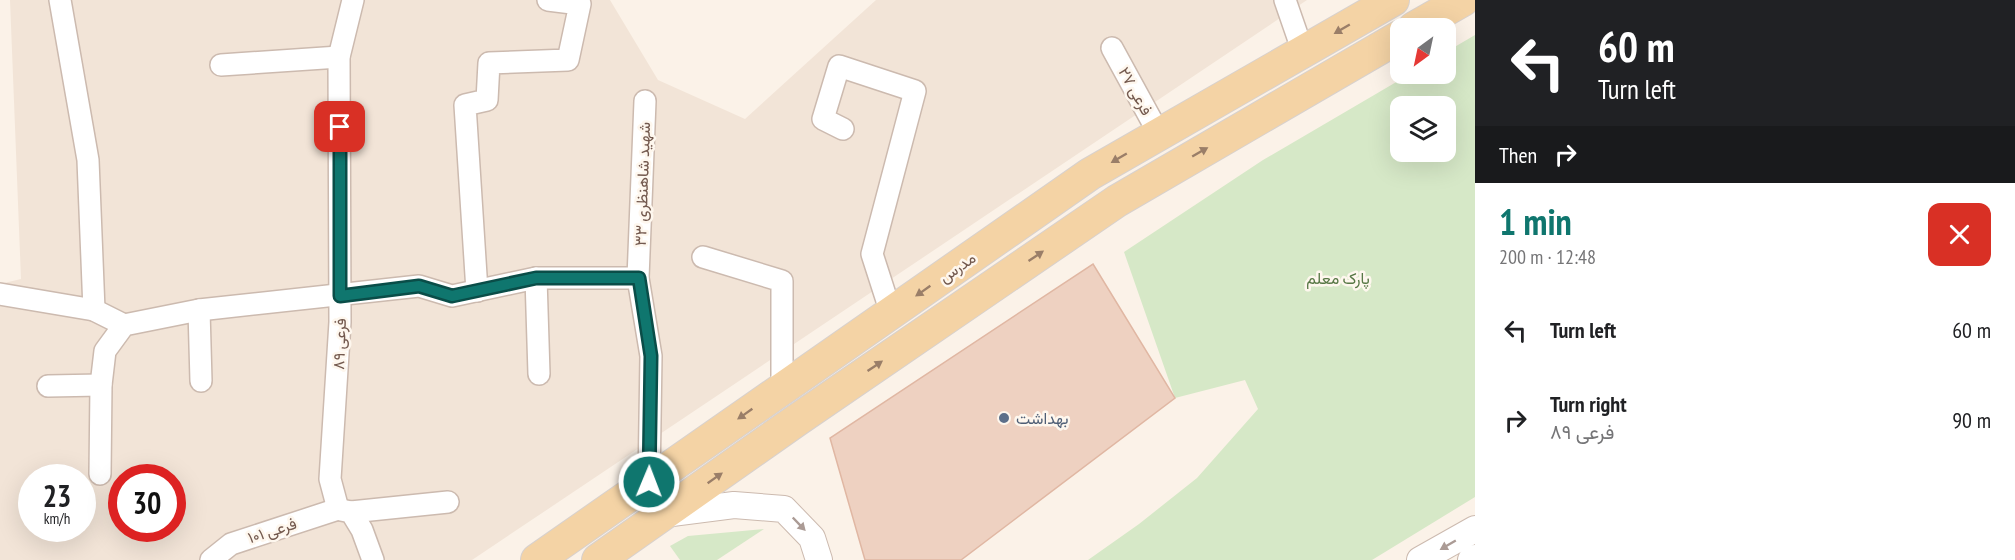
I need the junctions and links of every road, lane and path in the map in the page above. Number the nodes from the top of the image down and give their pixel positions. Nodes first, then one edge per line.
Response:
1 (60, 0) edge
2 (353, 0) edge
3 (548, 0) edge
4 (1286, 0) edge
5 (1393, 0) edge
6 (1463, 0) edge
7 (1432, 18) edge
8 (1390, 42) edge
9 (1112, 48) dead end
10 (1303, 52) junction
11 (339, 57) junction
12 (221, 65) dead end
13 (645, 101) dead end
14 (843, 129) dead end
15 (1159, 134) junction
16 (703, 256) dead end
17 (536, 278) junction
18 (639, 278) junction
19 (477, 291) junction
20 (0, 294) edge
21 (340, 296) junction
22 (94, 310) junction
23 (199, 310) junction
24 (891, 313) junction
25 (124, 325) junction
26 (539, 374) dead end
27 (201, 381) dead end
28 (101, 385) junction
29 (48, 386) dead end
30 (782, 389) junction
31 (100, 474) dead end
32 (649, 482) junction
33 (448, 502) dead end
34 (344, 511) junction
35 (664, 514) junction
36 (1475, 529) edge
37 (211, 560) edge
38 (373, 560) edge
39 (537, 560) edge
40 (598, 560) edge
41 (819, 560) edge
42 (1420, 560) edge

1 - 22 street
2 - 11 street, فرعی ۸۹
3 - 19 street
4 - 10 street
5 -> 10 main road, مدرس
6 - 7 main road
35 -> 8 main road
9 - 15 street, فرعی ۲۷
10 - 15 main road, مدرس
11 - 12 street
11 - 21 street, فرعی ۸۹
13 - 18 street, ۳۳ شهید شاهنظری
14 - 24 street
15 -> 24 main road, مدرس
16 - 30 street
17 - 18 street
17 - 19 street
17 - 26 street
18 - 32 street, ۳۳ شهید شاهنظری
19 - 21 street
20 - 22 street
21 - 23 street
21 - 34 street, فرعی ۸۹
22 - 25 street
23 - 25 street
23 - 27 street
24 - 30 main road, مدرس
25 - 28 street
28 - 29 street
28 - 31 street
30 -> 32 main road, مدرس
32 - 39 main road, مدرس
33 - 34 street, فرعی ۱۰۱
34 - 37 street, فرعی ۱۰۱
34 - 38 street, فرعی ۸۹
35 - 40 main road
35 -> 41 street
36 -> 42 street

